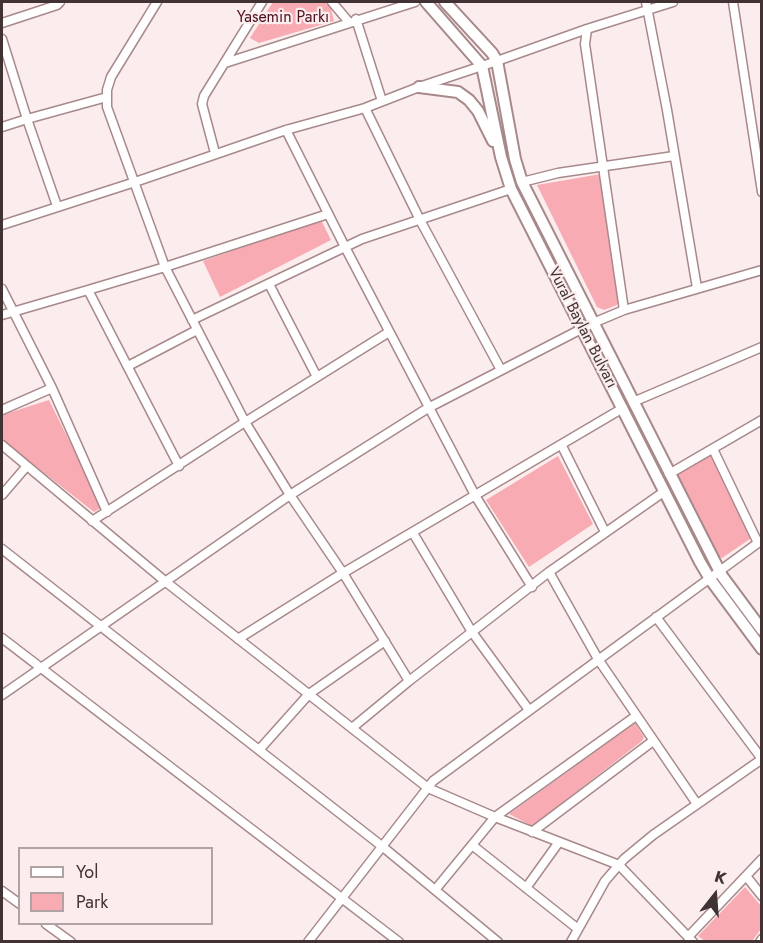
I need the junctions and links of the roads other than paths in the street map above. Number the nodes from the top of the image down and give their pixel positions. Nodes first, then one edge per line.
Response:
1 (60, 2) edge
2 (157, 2) edge
3 (332, 2) edge
4 (415, 2) edge
5 (426, 2) edge
6 (445, 2) edge
7 (673, 2) edge
8 (733, 2) edge
9 (257, 3) edge
10 (647, 5) edge
11 (352, 20) junction
12 (2, 22) edge
13 (587, 28) junction
14 (2, 39) edge
15 (497, 61) junction
16 (225, 63) junction
17 (482, 66) junction
18 (419, 87) junction
19 (107, 97) junction
20 (382, 101) junction
21 (365, 108) junction
22 (27, 119) junction
23 (2, 127) edge
24 (286, 130) junction
25 (215, 153) junction
26 (675, 156) junction
27 (501, 157) junction
28 (603, 167) junction
29 (135, 182) junction
30 (522, 182) junction
31 (511, 189) junction
32 (762, 192) edge
33 (57, 206) junction
34 (328, 214) junction
35 (420, 220) junction
36 (2, 225) edge
37 (345, 247) junction
38 (165, 267) junction
39 (762, 270) edge
40 (269, 284) junction
41 (696, 288) junction
42 (2, 289) edge
43 (88, 290) junction
44 (624, 310) junction
45 (12, 312) junction
46 (2, 315) edge
47 (192, 320) junction
48 (594, 323) junction
49 (583, 329) junction
50 (197, 330) junction
51 (389, 332) junction
52 (762, 347) edge
53 (128, 366) junction
54 (501, 370) junction
55 (317, 377) junction
56 (52, 388) junction
57 (628, 405) junction
58 (428, 408) junction
59 (2, 410) edge
60 (762, 420) edge
61 (245, 422) junction
62 (2, 446) edge
63 (562, 446) junction
64 (713, 449) junction
65 (26, 466) junction
66 (179, 466) junction
67 (669, 474) junction
68 (665, 491) junction
69 (2, 495) edge
70 (290, 495) junction
71 (476, 497) junction
72 (107, 512) junction
73 (92, 521) junction
74 (605, 532) junction
75 (413, 533) junction
76 (760, 541) edge
77 (2, 549) edge
78 (549, 572) junction
79 (720, 572) junction
80 (344, 573) junction
81 (710, 579) junction
82 (166, 582) junction
83 (532, 587) junction
84 (656, 617) junction
85 (101, 627) junction
86 (762, 630) edge
87 (472, 632) junction
88 (2, 638) edge
89 (238, 639) junction
90 (386, 641) junction
91 (762, 649) edge
92 (598, 659) junction
93 (41, 667) junction
94 (410, 681) junction
95 (309, 694) junction
96 (2, 696) edge
97 (529, 710) junction
98 (636, 716) junction
99 (352, 728) junction
100 (653, 741) junction
101 (259, 750) junction
102 (761, 759) edge
103 (428, 788) junction
104 (697, 804) junction
105 (495, 817) junction
106 (532, 832) junction
107 (559, 842) junction
108 (472, 845) junction
109 (383, 847) junction
110 (762, 859) edge
111 (619, 866) junction
112 (746, 876) junction
113 (526, 888) junction
114 (435, 890) junction
115 (2, 891) edge
116 (762, 896) edge
117 (342, 897) junction
118 (18, 903) edge
119 (47, 925) edge
120 (578, 929) junction
121 (389, 938) edge
122 (691, 939) edge
123 (71, 942) edge
124 (308, 942) edge
125 (399, 942) edge
126 (498, 942) edge
127 (571, 942) edge

1 - 12 street
2 - 19 street
3 - 11 street
4 - 11 street
5 - 17 main road, Vural Baylan Bulvarı
6 - 15 main road, Vural Baylan Bulvarı
7 - 10 street
8 - 32 street
9 - 16 street
10 - 13 street
10 - 26 street
11 - 16 street
11 - 20 street
13 - 15 street
13 - 28 street
14 - 22 street
15 - 17 street
15 - 30 main road, Vural Baylan Bulvarı
16 - 25 street
17 - 18 street
17 - 27 main road, Vural Baylan Bulvarı
18 - 20 street
18 - 27 main road
19 - 22 street
19 - 29 street
20 - 21 street
21 - 24 street
21 - 35 street
22 - 23 street
22 - 33 street
24 - 25 street
24 - 34 street
25 - 29 street
26 - 28 street
26 - 41 street
27 - 31 main road, Vural Baylan Bulvarı
28 - 30 street
28 - 44 street
29 - 33 street
29 - 38 street
30 - 48 main road, Vural Baylan Bulvarı
31 - 35 street
31 - 49 main road, Vural Baylan Bulvarı
33 - 36 street
34 - 37 street
34 - 38 street
35 - 37 street
35 - 54 street
37 - 40 street
37 - 51 street
38 - 43 street
38 - 47 street
39 - 41 street
40 - 47 street
40 - 55 street
41 - 44 street
42 - 45 street
43 - 45 street
43 - 53 street
44 - 48 street
45 - 46 street
45 - 56 street
47 - 50 street
48 - 49 street
48 - 57 main road, Vural Baylan Bulvarı
49 - 54 street
49 - 57 main road, Vural Baylan Bulvarı
50 - 53 street
50 - 61 street
51 - 55 street
51 - 58 street
52 - 57 street
53 - 66 street
54 - 58 street
55 - 61 street
56 - 59 street
56 - 72 street
57 - 63 street
57 - 67 main road, Vural Baylan Bulvarı
57 - 68 main road, Vural Baylan Bulvarı
58 - 70 street
58 - 71 street
60 - 64 street
61 - 66 street
61 - 70 street
62 - 65 street
63 - 71 street
63 - 74 street
64 - 67 street
64 - 76 street
65 - 69 street
65 - 73 street
66 - 72 street
67 - 79 main road, Vural Baylan Bulvarı
68 - 74 street
68 - 81 main road, Vural Baylan Bulvarı
70 - 80 street
70 - 82 street
71 - 75 street
71 - 83 street
72 - 73 street
73 - 82 street
74 - 78 street
75 - 80 street
75 - 87 street
76 - 79 street
77 - 85 street
78 - 83 street
78 - 92 street
79 - 81 street
79 - 86 main road, Vural Baylan Bulvarı
80 - 89 street
80 - 90 street
81 - 84 street
81 - 91 main road, Vural Baylan Bulvarı
82 - 85 street
82 - 89 street
83 - 87 street
84 - 92 street
84 - 102 street
85 - 93 street
85 - 101 street
87 - 94 street
87 - 97 street
88 - 93 street
89 - 95 street
90 - 94 street
90 - 95 street
92 - 97 street
92 - 98 street
93 - 96 street
93 - 117 street
94 - 99 street
95 - 99 street
95 - 101 street
97 - 103 street
98 - 100 street
98 - 105 street
99 - 103 street
100 - 104 street
100 - 106 street
101 - 109 street
102 - 104 street
103 - 105 street
103 - 109 street
104 - 111 street
105 - 106 street
105 - 108 street
106 - 107 street
107 - 111 street
107 - 113 street
108 - 113 street
108 - 114 street
109 - 114 street
109 - 117 street
110 - 112 street
111 - 120 street
111 - 122 street
112 - 116 street
112 - 122 street
113 - 120 street
114 - 126 street
115 - 118 street
117 - 121 street
117 - 124 street
119 - 123 street
120 - 127 street
121 - 125 street

